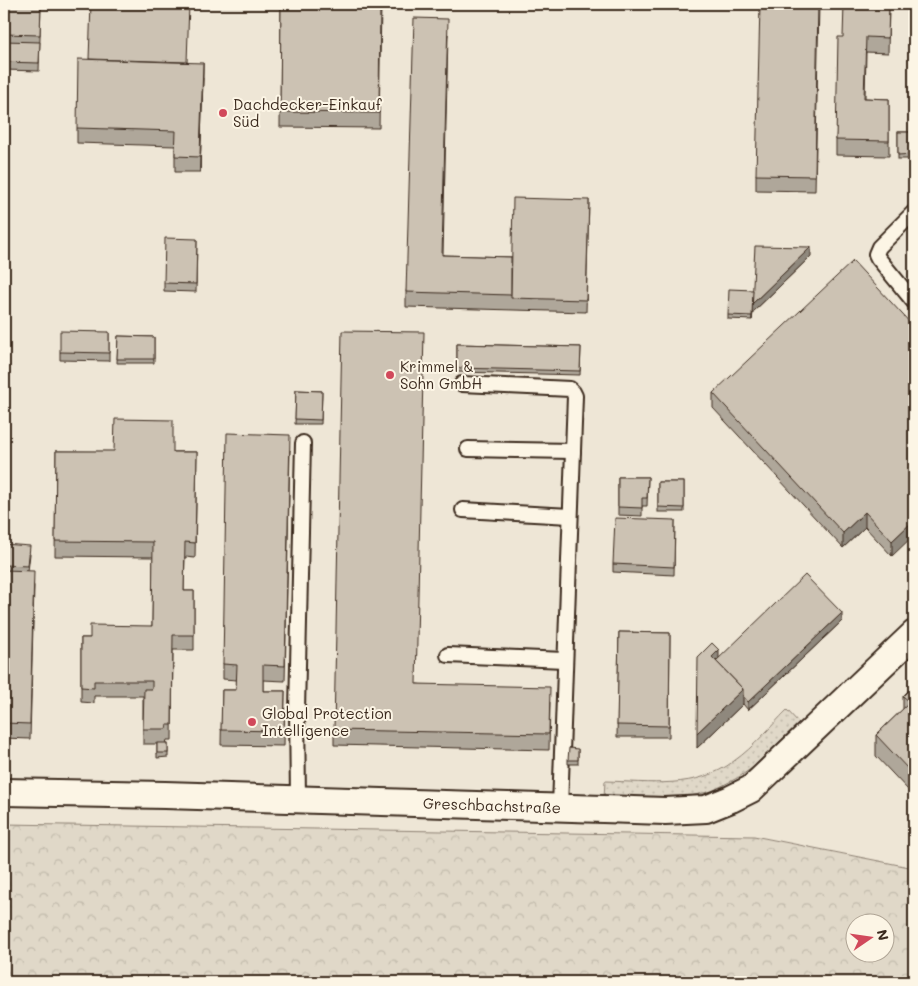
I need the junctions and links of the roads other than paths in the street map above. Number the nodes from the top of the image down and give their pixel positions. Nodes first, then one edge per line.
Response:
1 (914, 212) edge
2 (914, 302) edge
3 (462, 384) dead end
4 (303, 443) dead end
5 (468, 448) dead end
6 (573, 451) junction
7 (463, 510) dead end
8 (570, 516) junction
9 (914, 634) edge
10 (448, 655) dead end
11 (564, 660) junction
12 (4, 792) edge
13 (298, 799) junction
14 (560, 807) junction

1 - 2 lane
3 - 6 lane
4 - 13 lane
5 - 6 lane
6 - 8 lane
7 - 8 lane
8 - 11 lane
9 - 14 street, Greschbachstraße
10 - 11 lane
11 - 14 lane
12 - 13 street, Greschbachstraße
13 - 14 street, Greschbachstraße

